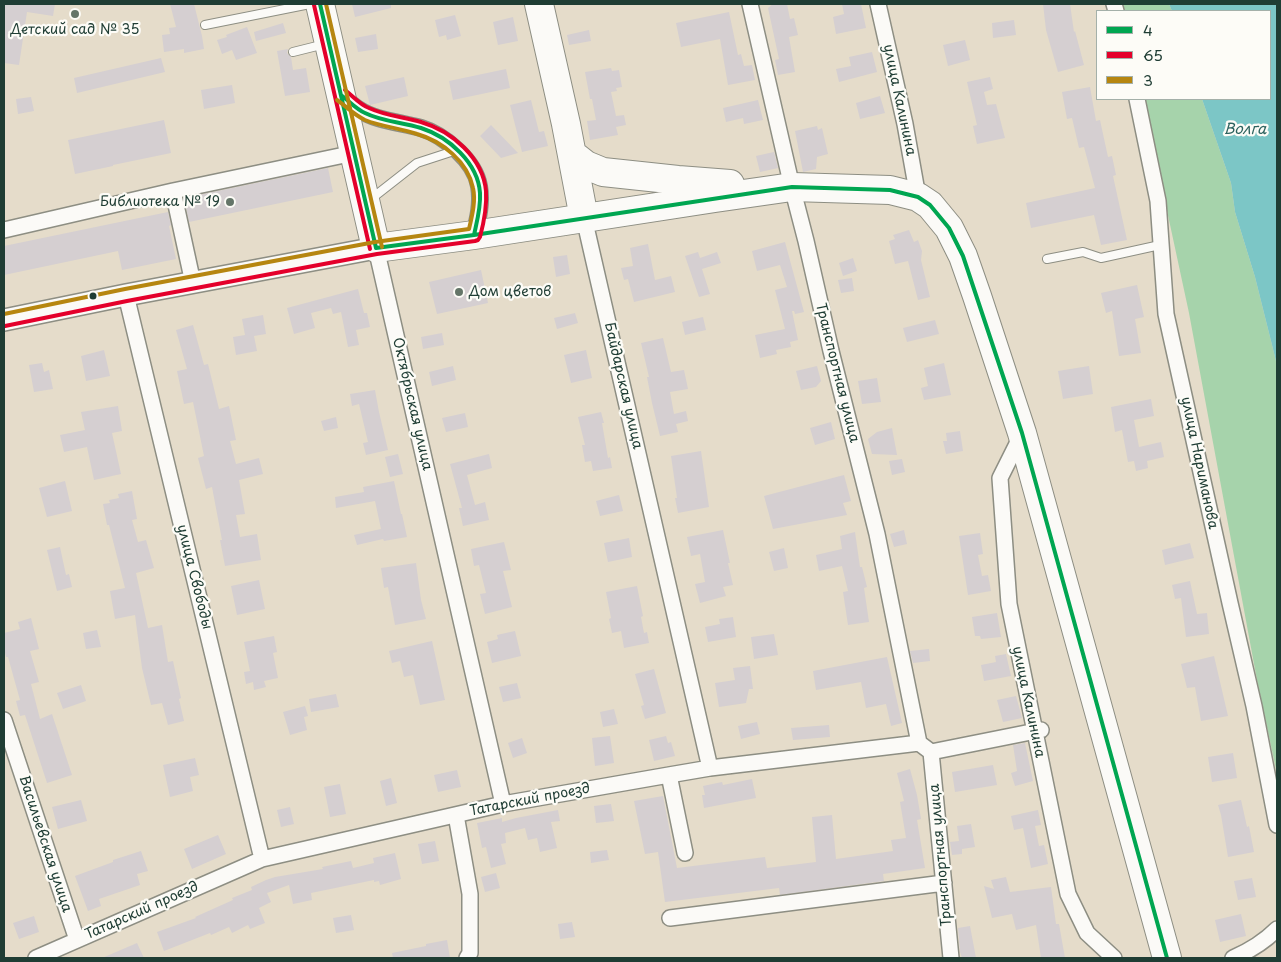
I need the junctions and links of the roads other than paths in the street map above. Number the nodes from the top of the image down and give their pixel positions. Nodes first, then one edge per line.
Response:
1 (310, 4) edge
2 (320, 4) edge
3 (539, 4) edge
4 (750, 4) edge
5 (878, 4) edge
6 (205, 25) dead end
7 (329, 43) junction
8 (293, 52) dead end
9 (341, 94) junction
10 (1137, 100) edge
11 (457, 150) junction
12 (354, 153) junction
13 (572, 154) junction
14 (792, 187) junction
15 (174, 191) junction
16 (918, 197) junction
17 (366, 202) junction
18 (584, 218) junction
19 (4, 230) edge
20 (474, 236) junction
21 (1160, 245) junction
22 (376, 248) junction
23 (1048, 259) dead end
24 (193, 282) junction
25 (126, 295) junction
26 (4, 320) edge
27 (1022, 433) junction
28 (4, 720) edge
29 (1037, 730) junction
30 (919, 743) junction
31 (931, 752) junction
32 (710, 768) junction
33 (669, 775) junction
34 (503, 804) junction
35 (456, 815) junction
36 (1277, 824) edge
37 (685, 853) dead end
38 (262, 859) junction
39 (944, 883) junction
40 (670, 918) dead end
41 (1277, 929) edge
42 (77, 940) junction
43 (36, 958) edge
44 (467, 958) edge
45 (951, 958) edge
46 (1114, 958) edge
47 (1167, 958) edge
48 (1233, 958) edge

1 - 6 lane
2 - 7 highway, Октябрьская улица
3 - 13 highway, Байдарская улица
4 - 14 street, Транспортная улица
5 - 16 street, улица Калинина
7 - 8 lane
7 - 9 highway, Октябрьская улица
9 - 11 street
9 - 12 highway, Октябрьская улица
10 - 21 street, улица Нариманова
11 - 17 lane
11 - 20 street
12 - 15 street
12 - 17 highway, Октябрьская улица
13 - 14 highway
13 - 18 highway, Байдарская улица
14 - 16 highway
14 - 18 highway
14 - 30 street, Транспортная улица
15 - 19 street
15 - 24 street
16 - 27 highway
17 - 22 highway, Октябрьская улица
18 - 20 highway
18 - 32 street, Байдарская улица
20 - 22 highway
21 - 23 lane
21 - 36 street, улица Нариманова
22 - 24 main road
22 - 34 street, Октябрьская улица
24 - 25 main road
25 - 26 main road
25 - 38 street, улица Свободы
27 - 29 street, улица Калинина
27 - 47 highway
28 - 42 street, Васильевская улица
29 - 31 street
29 - 46 street, улица Калинина
30 - 31 street
30 - 32 street, Татарский проезд
31 - 39 street, Транспортная улица
32 - 33 street, Татарский проезд
33 - 34 street, Татарский проезд
33 - 37 street
34 - 35 street, Татарский проезд
35 - 38 street, Татарский проезд
35 - 44 street
38 - 42 street, Татарский проезд
39 - 40 street
39 - 45 street, Транспортная улица
41 - 48 street
42 - 43 street, Татарский проезд

